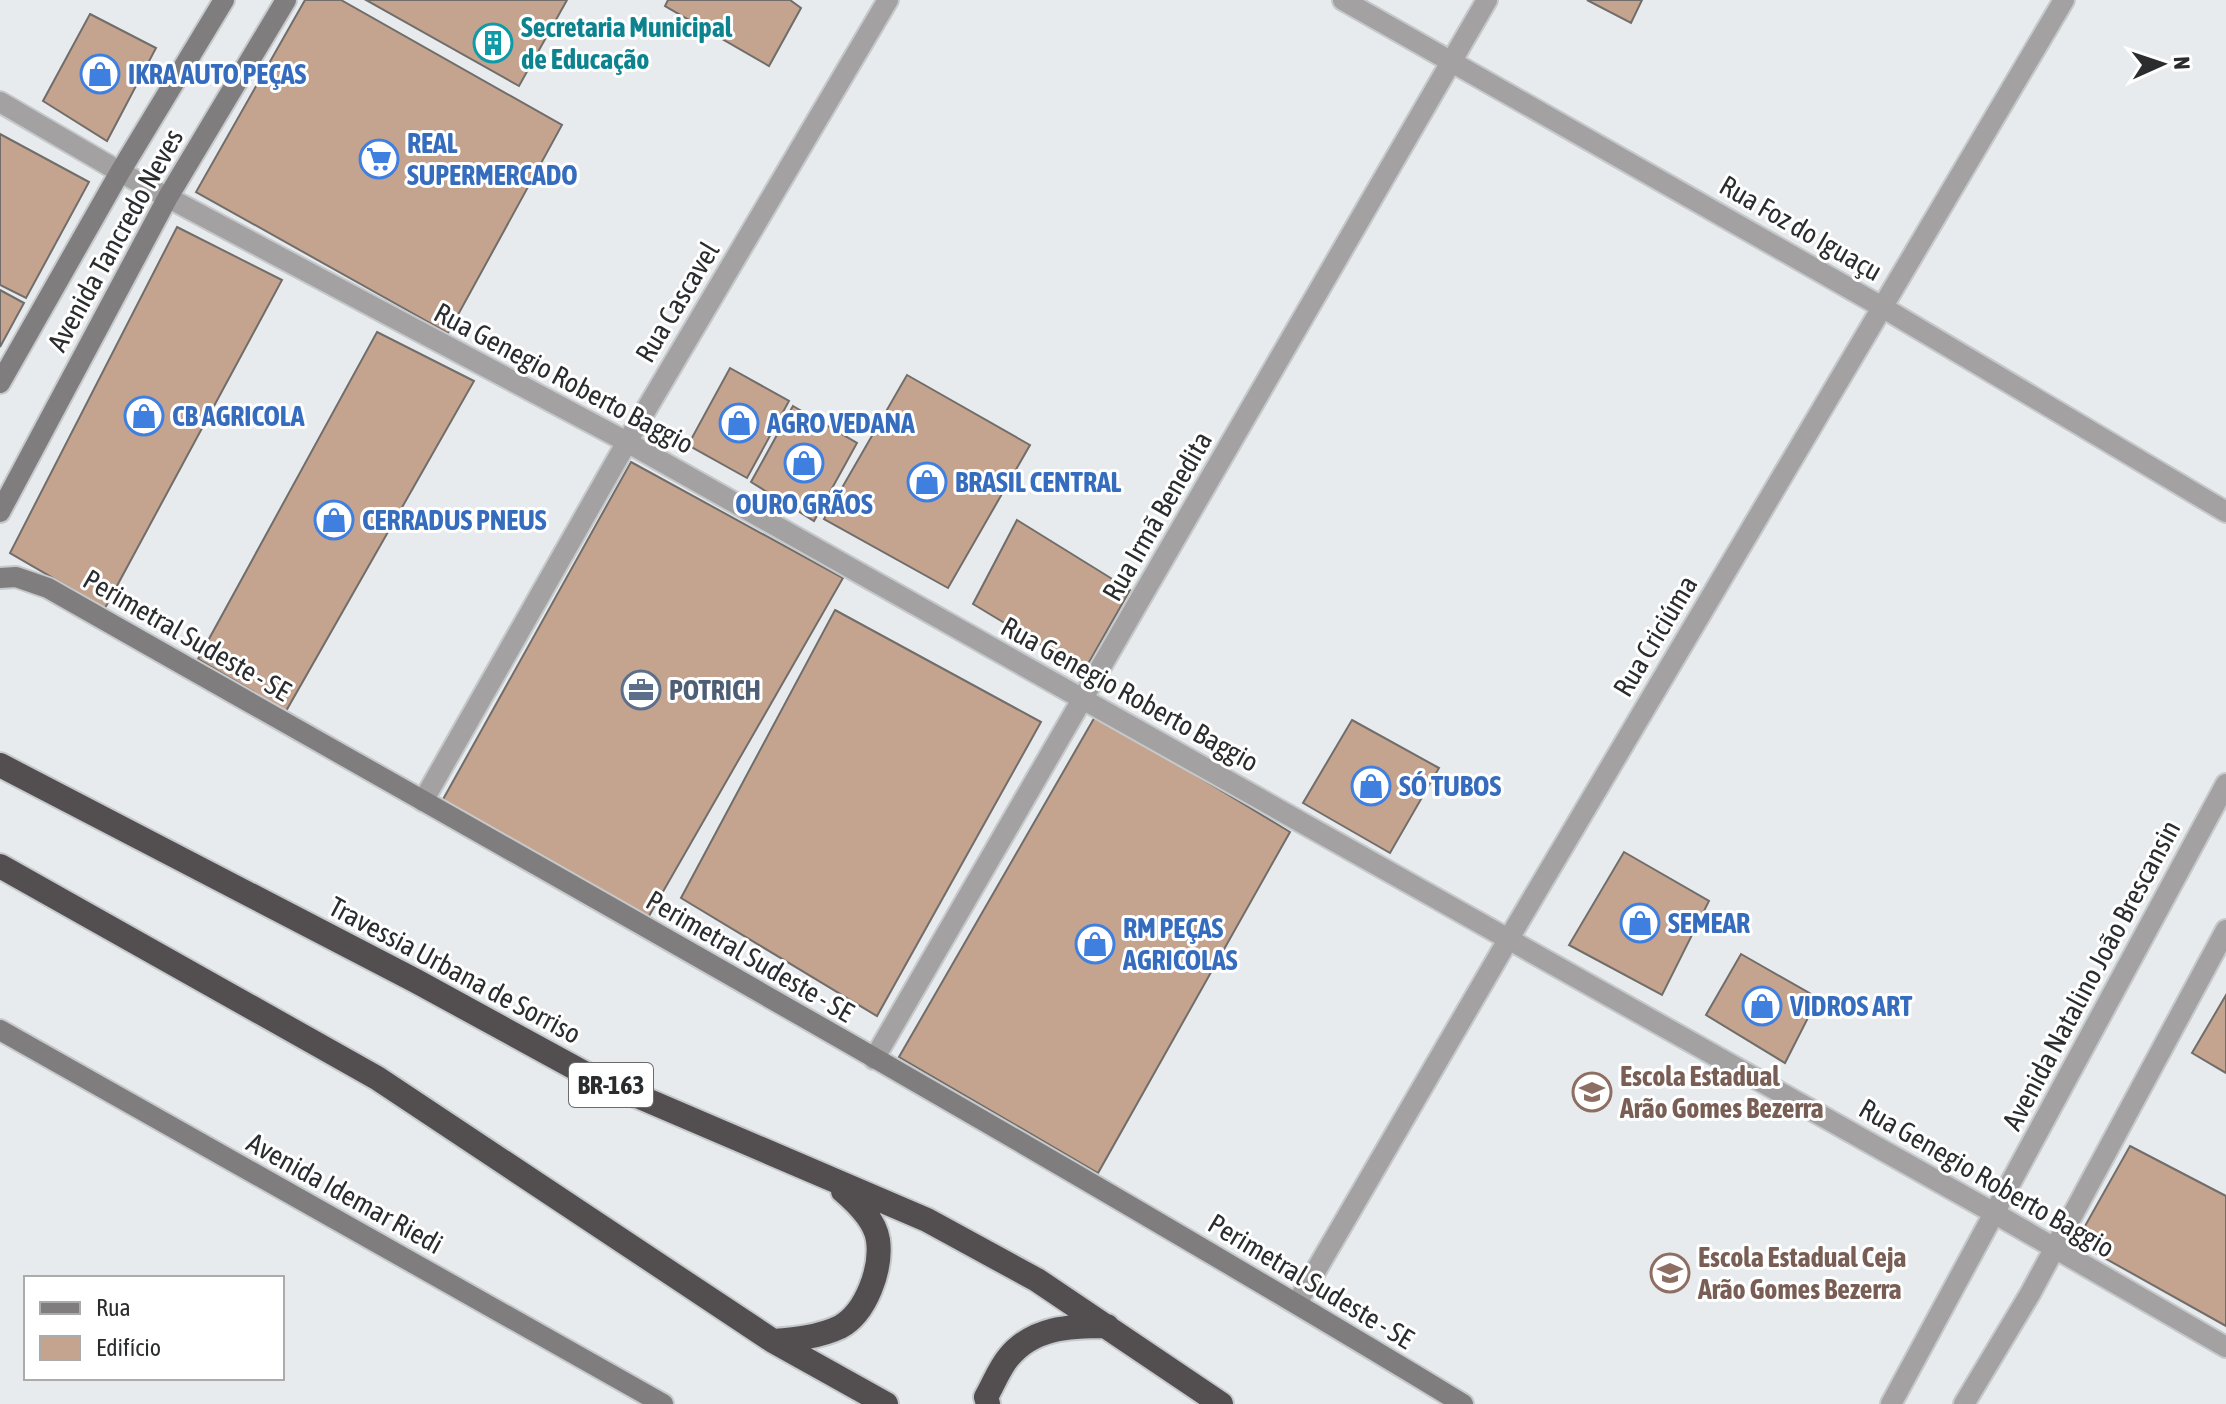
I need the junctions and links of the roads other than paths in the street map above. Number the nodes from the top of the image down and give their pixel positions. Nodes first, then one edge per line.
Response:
1 (224, 0) edge
2 (286, 0) edge
3 (888, 0) edge
4 (1343, 0) edge
5 (1487, 0) edge
6 (2064, 0) edge
7 (1453, 60) junction
8 (0, 102) edge
9 (120, 172) junction
10 (168, 197) junction
11 (1882, 307) junction
12 (0, 383) edge
13 (627, 442) junction
14 (0, 512) edge
15 (2226, 512) edge
16 (0, 578) edge
17 (1083, 700) junction
18 (0, 765) edge
19 (2226, 784) edge
20 (423, 801) junction
21 (0, 866) edge
22 (2226, 930) edge
23 (1508, 940) junction
24 (0, 1030) edge
25 (874, 1059) junction
26 (831, 1181) junction
27 (1994, 1213) junction
28 (2055, 1247) junction
29 (1297, 1303) junction
30 (1107, 1326) junction
31 (773, 1341) junction
32 (2226, 1347) edge
33 (663, 1404) edge
34 (886, 1404) edge
35 (988, 1404) edge
36 (1221, 1404) edge
37 (1463, 1404) edge
38 (1891, 1404) edge
39 (1964, 1404) edge

1 - 9 street, Avenida Tancredo Neves
2 - 10 street, Avenida Tancredo Neves
3 - 13 street, Rua Cascavel
4 - 7 street, Rua Foz do Iguaçu
5 - 7 street, Rua Irmã Benedita
6 - 11 street, Rua Criciúma
7 - 11 street, Rua Foz do Iguaçu
7 - 17 street, Rua Irmã Benedita
8 - 9 street, Rua Genegio Roberto Baggio
9 - 10 street, Rua Genegio Roberto Baggio
9 - 12 street, Avenida Tancredo Neves
10 - 13 street, Rua Genegio Roberto Baggio
10 - 14 street, Avenida Tancredo Neves
11 - 15 street, Rua Foz do Iguaçu
11 - 23 street, Rua Criciúma
13 - 17 street, Rua Genegio Roberto Baggio
13 - 20 street, Rua Cascavel
16 - 20 street, Perimetral Sudeste - SE
17 - 23 street, Rua Genegio Roberto Baggio
17 - 25 street, Rua Irmã Benedita
18 - 26 highway, Travessia Urbana de Sorriso / BR-163
19 - 27 street, Avenida Natalino João Brescansin
20 - 25 street, Perimetral Sudeste - SE
21 - 31 highway
22 - 28 street
23 - 27 street, Rua Genegio Roberto Baggio
23 - 29 street, Rua Criciúma
24 - 33 street, Avenida Idemar Riedi
25 - 29 street, Perimetral Sudeste - SE
26 - 30 highway, Travessia Urbana de Sorriso / BR-163
26 - 31 highway
27 - 28 street, Rua Genegio Roberto Baggio
27 - 38 street, Avenida Natalino João Brescansin
28 - 32 street, Rua Genegio Roberto Baggio
28 - 39 street
29 - 37 street, Perimetral Sudeste - SE
30 - 35 highway
30 - 36 highway, Travessia Urbana de Sorriso / BR-163
31 - 34 highway

